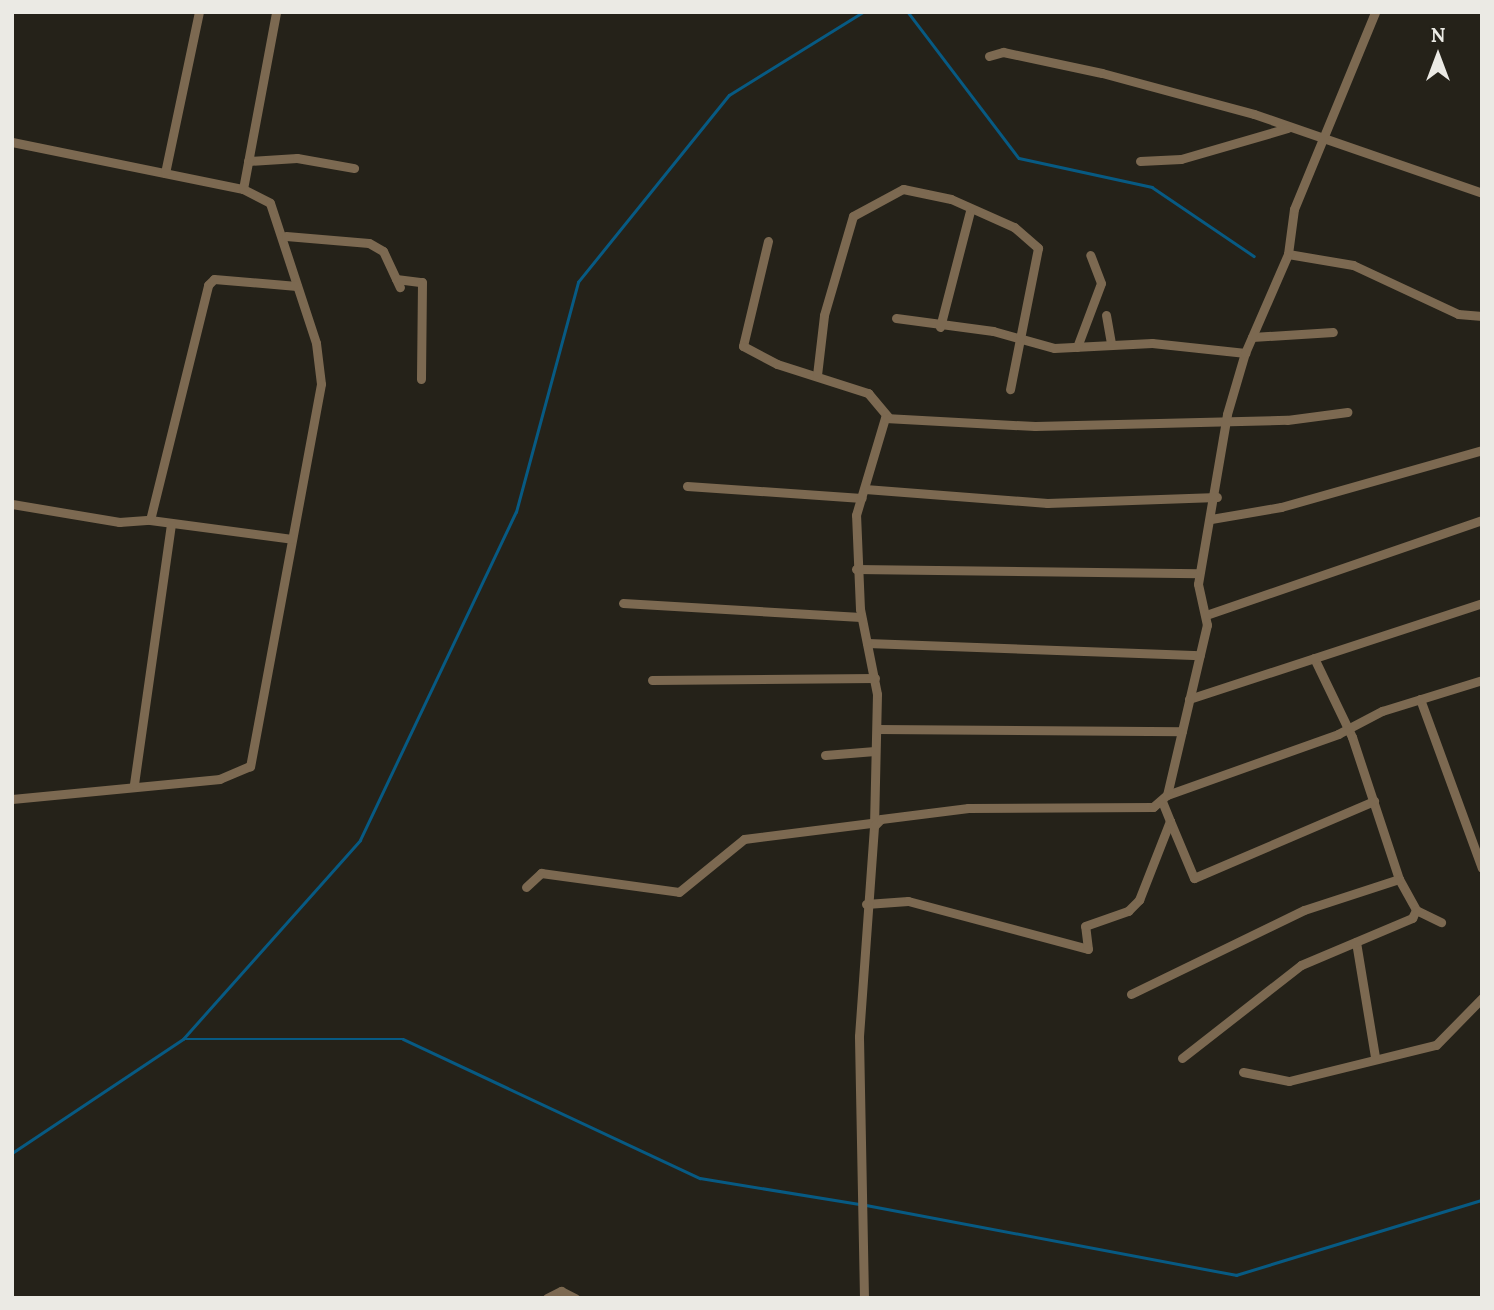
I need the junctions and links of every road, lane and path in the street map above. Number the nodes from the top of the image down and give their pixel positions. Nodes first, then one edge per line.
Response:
1 (199, 12) edge
2 (276, 12) edge
3 (1375, 12) edge
4 (989, 56) dead end
5 (1288, 128) junction
6 (1329, 136) junction
7 (12, 142) edge
8 (248, 161) junction
9 (1140, 161) dead end
10 (354, 168) dead end
11 (165, 173) junction
12 (243, 189) junction
13 (1482, 193) edge
14 (970, 211) junction
15 (286, 236) junction
16 (768, 242) dead end
17 (1288, 254) junction
18 (1090, 255) dead end
19 (297, 286) junction
20 (1105, 315) dead end
21 (1482, 316) edge
22 (896, 318) dead end
23 (940, 327) junction
24 (1333, 332) dead end
25 (1252, 337) junction
26 (1020, 343) junction
27 (1111, 343) junction
28 (1077, 347) junction
29 (1245, 353) junction
30 (817, 375) junction
31 (421, 379) dead end
32 (1010, 389) dead end
33 (1347, 412) dead end
34 (888, 417) junction
35 (1225, 420) junction
36 (1482, 450) edge
37 (687, 486) dead end
38 (863, 494) junction
39 (1217, 497) junction
40 (12, 504) edge
41 (1211, 519) junction
42 (150, 520) junction
43 (1482, 520) edge
44 (171, 524) junction
45 (292, 539) junction
46 (856, 569) junction
47 (1199, 573) junction
48 (623, 603) dead end
49 (1482, 603) edge
50 (1206, 615) junction
51 (861, 617) junction
52 (867, 643) junction
53 (1200, 654) junction
54 (1314, 658) junction
55 (876, 678) junction
56 (652, 680) dead end
57 (1482, 680) edge
58 (1189, 699) junction
59 (1420, 699) junction
60 (877, 729) junction
61 (1347, 729) junction
62 (1182, 731) junction
63 (875, 751) junction
64 (825, 755) dead end
65 (134, 784) junction
66 (1164, 798) junction
67 (12, 799) edge
68 (1374, 802) junction
69 (1170, 821) junction
70 (872, 825) junction
71 (1482, 868) edge
72 (1399, 879) junction
73 (526, 887) dead end
74 (866, 904) junction
75 (1416, 910) junction
76 (1441, 922) dead end
77 (1356, 942) junction
78 (1131, 994) dead end
79 (1482, 998) edge
80 (1375, 1057) junction
81 (1182, 1058) dead end
82 (1244, 1072) dead end
83 (547, 1298) edge
84 (575, 1298) edge
85 (864, 1298) edge

1 - 11 street
2 - 8 street
3 - 6 street
4 - 5 street
5 - 6 street
5 - 9 street
6 - 13 street
6 - 17 street
7 - 11 street
8 - 10 street
8 - 12 street
11 - 12 street
12 - 15 street
14 - 23 street
14 - 26 street
14 - 30 street
15 - 19 street
15 - 31 street
16 - 30 street
17 - 21 street
17 - 25 street
18 - 28 street
19 - 42 street
19 - 45 street
20 - 27 street
22 - 23 street
23 - 26 street
24 - 25 street
25 - 29 street
26 - 28 street
26 - 32 street
27 - 28 street
27 - 29 street
29 - 35 street
30 - 34 street
33 - 35 street
34 - 35 street
34 - 38 street
35 - 39 street
36 - 41 street
37 - 38 street
38 - 39 street
38 - 46 street
39 - 41 street
40 - 42 street
41 - 47 street
42 - 44 street
43 - 50 street
44 - 45 street
44 - 65 street
45 - 65 street
46 - 47 street
46 - 51 street
47 - 50 street
48 - 51 street
49 - 54 street
50 - 53 street
51 - 52 street
52 - 53 street
52 - 55 street
53 - 58 street
54 - 58 street
54 - 61 street
55 - 56 street
55 - 60 street
57 - 59 street
58 - 62 street
59 - 61 street
59 - 71 street
60 - 62 street
60 - 63 street
61 - 66 street
61 - 68 street
62 - 66 street
63 - 64 street
63 - 70 street
65 - 67 street
66 - 69 street
66 - 70 street
68 - 69 street
68 - 72 street
69 - 74 street
70 - 73 street
70 - 74 street
72 - 75 street
72 - 78 street
74 - 85 street
75 - 76 street
75 - 77 street
77 - 80 street
77 - 81 street
79 - 80 street
80 - 82 street
83 - 84 street

